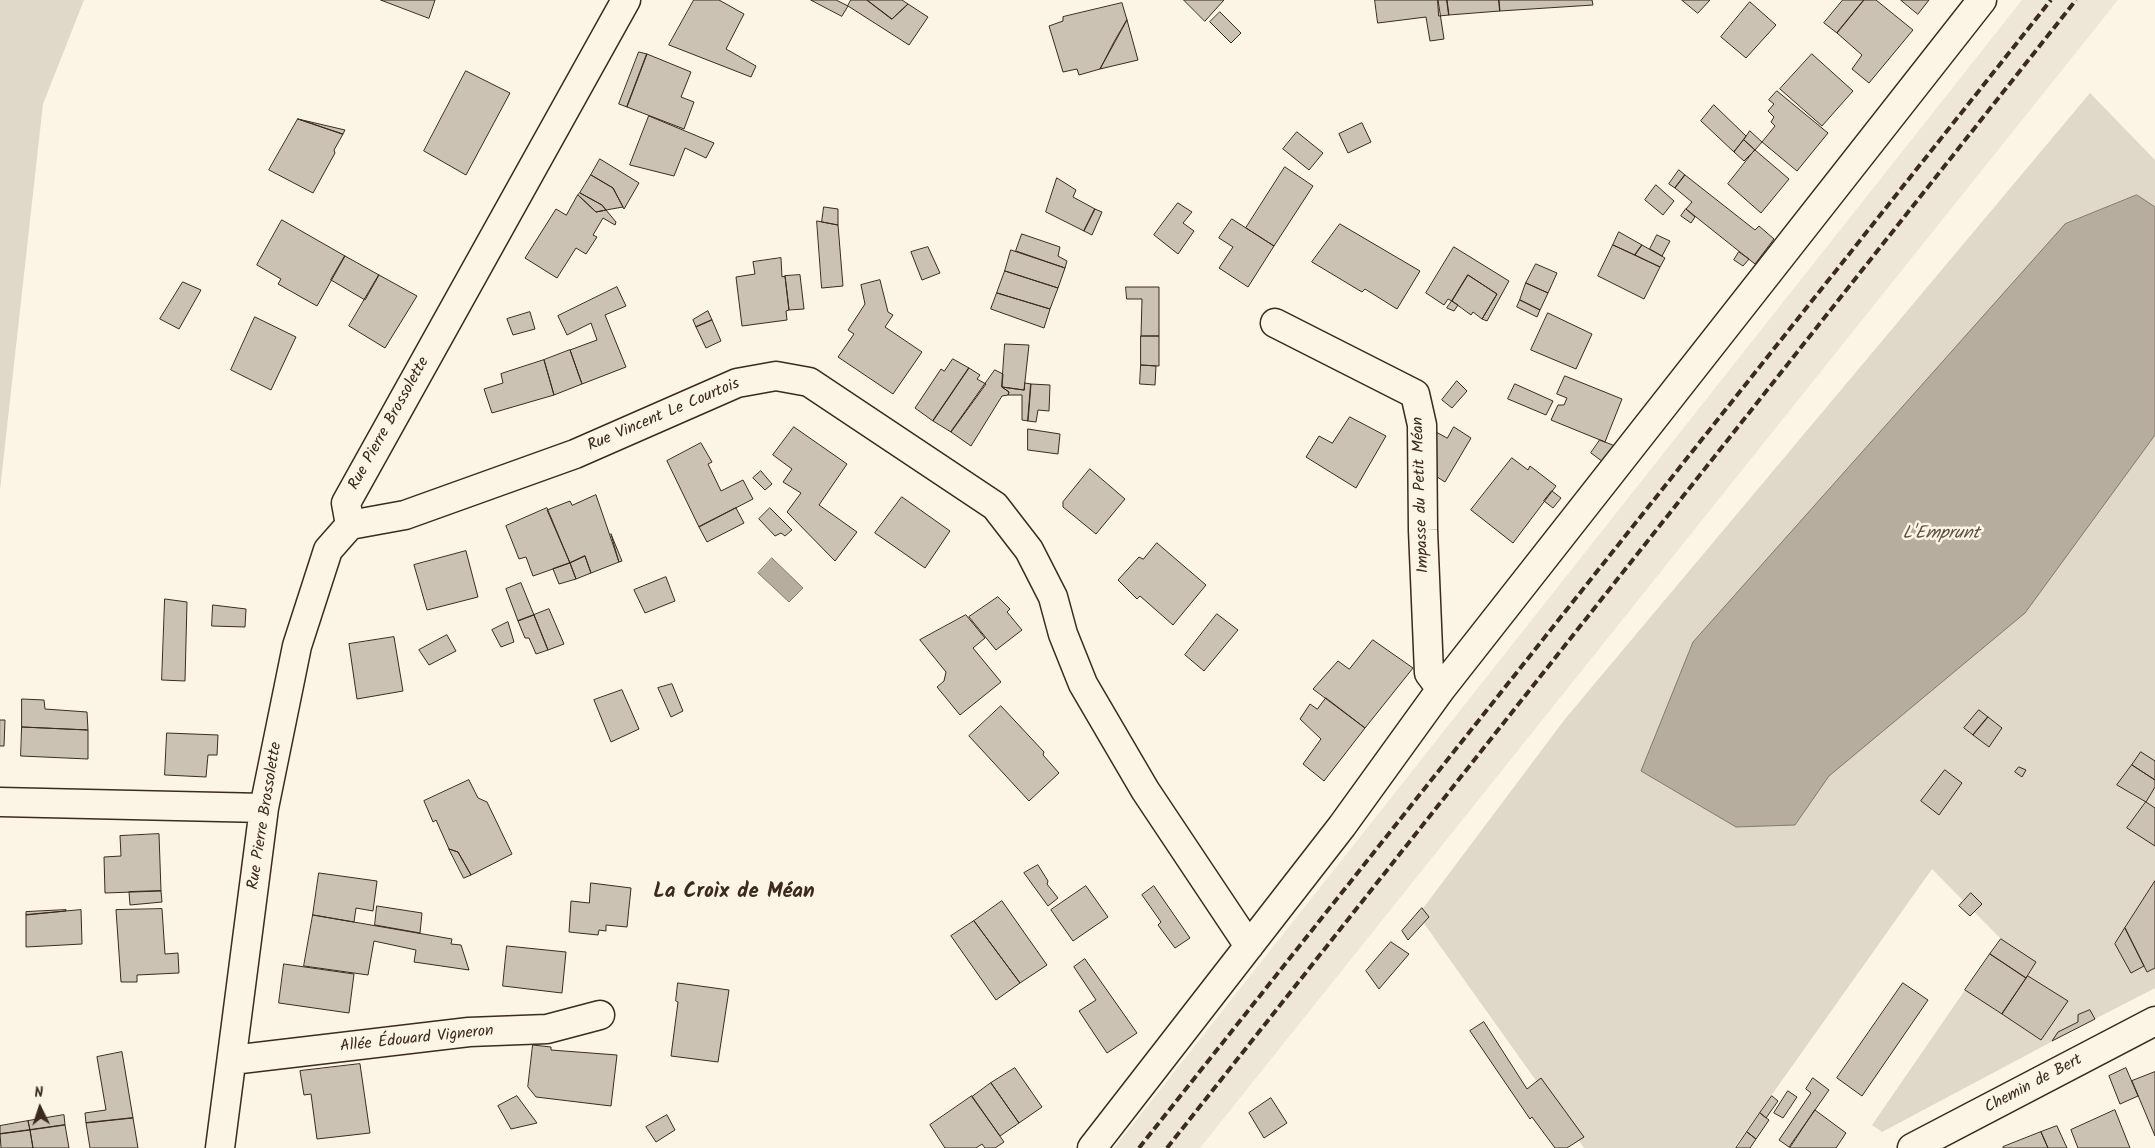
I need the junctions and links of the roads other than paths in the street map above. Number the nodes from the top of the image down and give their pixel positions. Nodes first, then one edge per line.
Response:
1 (626, 0) edge
2 (1982, 0) edge
3 (1275, 323) dead end
4 (350, 526) junction
5 (1441, 688) junction
6 (0, 802) edge
7 (264, 808) junction
8 (1243, 938) junction
9 (600, 1014) dead end
10 (2155, 1021) edge
11 (232, 1060) junction
12 (220, 1148) edge
13 (1092, 1148) edge
14 (1913, 1148) edge

1 - 4 street, Rue Pierre Brossolette
2 - 5 street
3 - 5 street, Impasse du Petit Méan
4 - 7 street, Rue Pierre Brossolette
4 - 8 street, Rue Vincent Le Courtois
5 - 8 street
6 - 7 street
7 - 11 street, Rue Pierre Brossolette
8 - 13 street
9 - 11 street, Allée Édouard Vigneron
10 - 14 street, Chemin de Bert
11 - 12 street, Rue Pierre Brossolette

